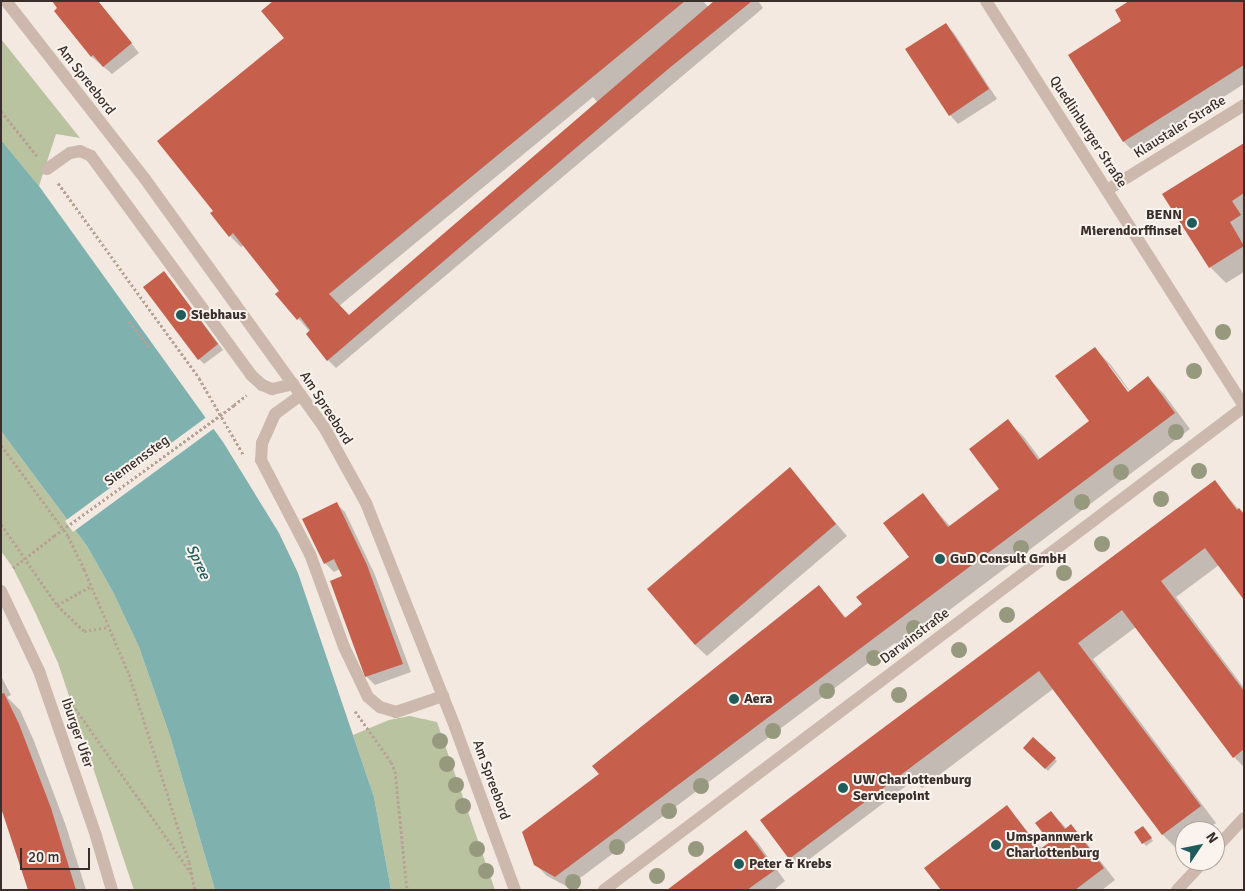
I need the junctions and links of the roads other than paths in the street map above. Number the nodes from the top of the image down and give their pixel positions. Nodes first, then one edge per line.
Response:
1 (6, 1) edge
2 (986, 1) edge
3 (1244, 105) edge
4 (47, 168) road end
5 (1107, 190) junction
6 (293, 384) junction
7 (301, 395) junction
8 (1244, 407) edge
9 (1, 591) edge
10 (443, 696) junction
11 (1244, 818) edge
12 (1225, 838) edge
13 (1195, 871) edge
14 (112, 890) edge
15 (515, 890) edge
16 (604, 890) edge
17 (1177, 890) edge

1 - 6 street, Am Spreebord
2 - 5 street, Quedlinburger Straße
3 - 5 street, Klaustaler Straße
4 - 6 street
5 - 8 street, Quedlinburger Straße
6 - 7 street, Am Spreebord
7 - 10 street, Am Spreebord
7 - 10 street
8 - 16 street, Darwinstraße
9 - 14 street, Iburger Ufer
10 - 15 street, Am Spreebord
11 - 12 street
13 - 17 street

